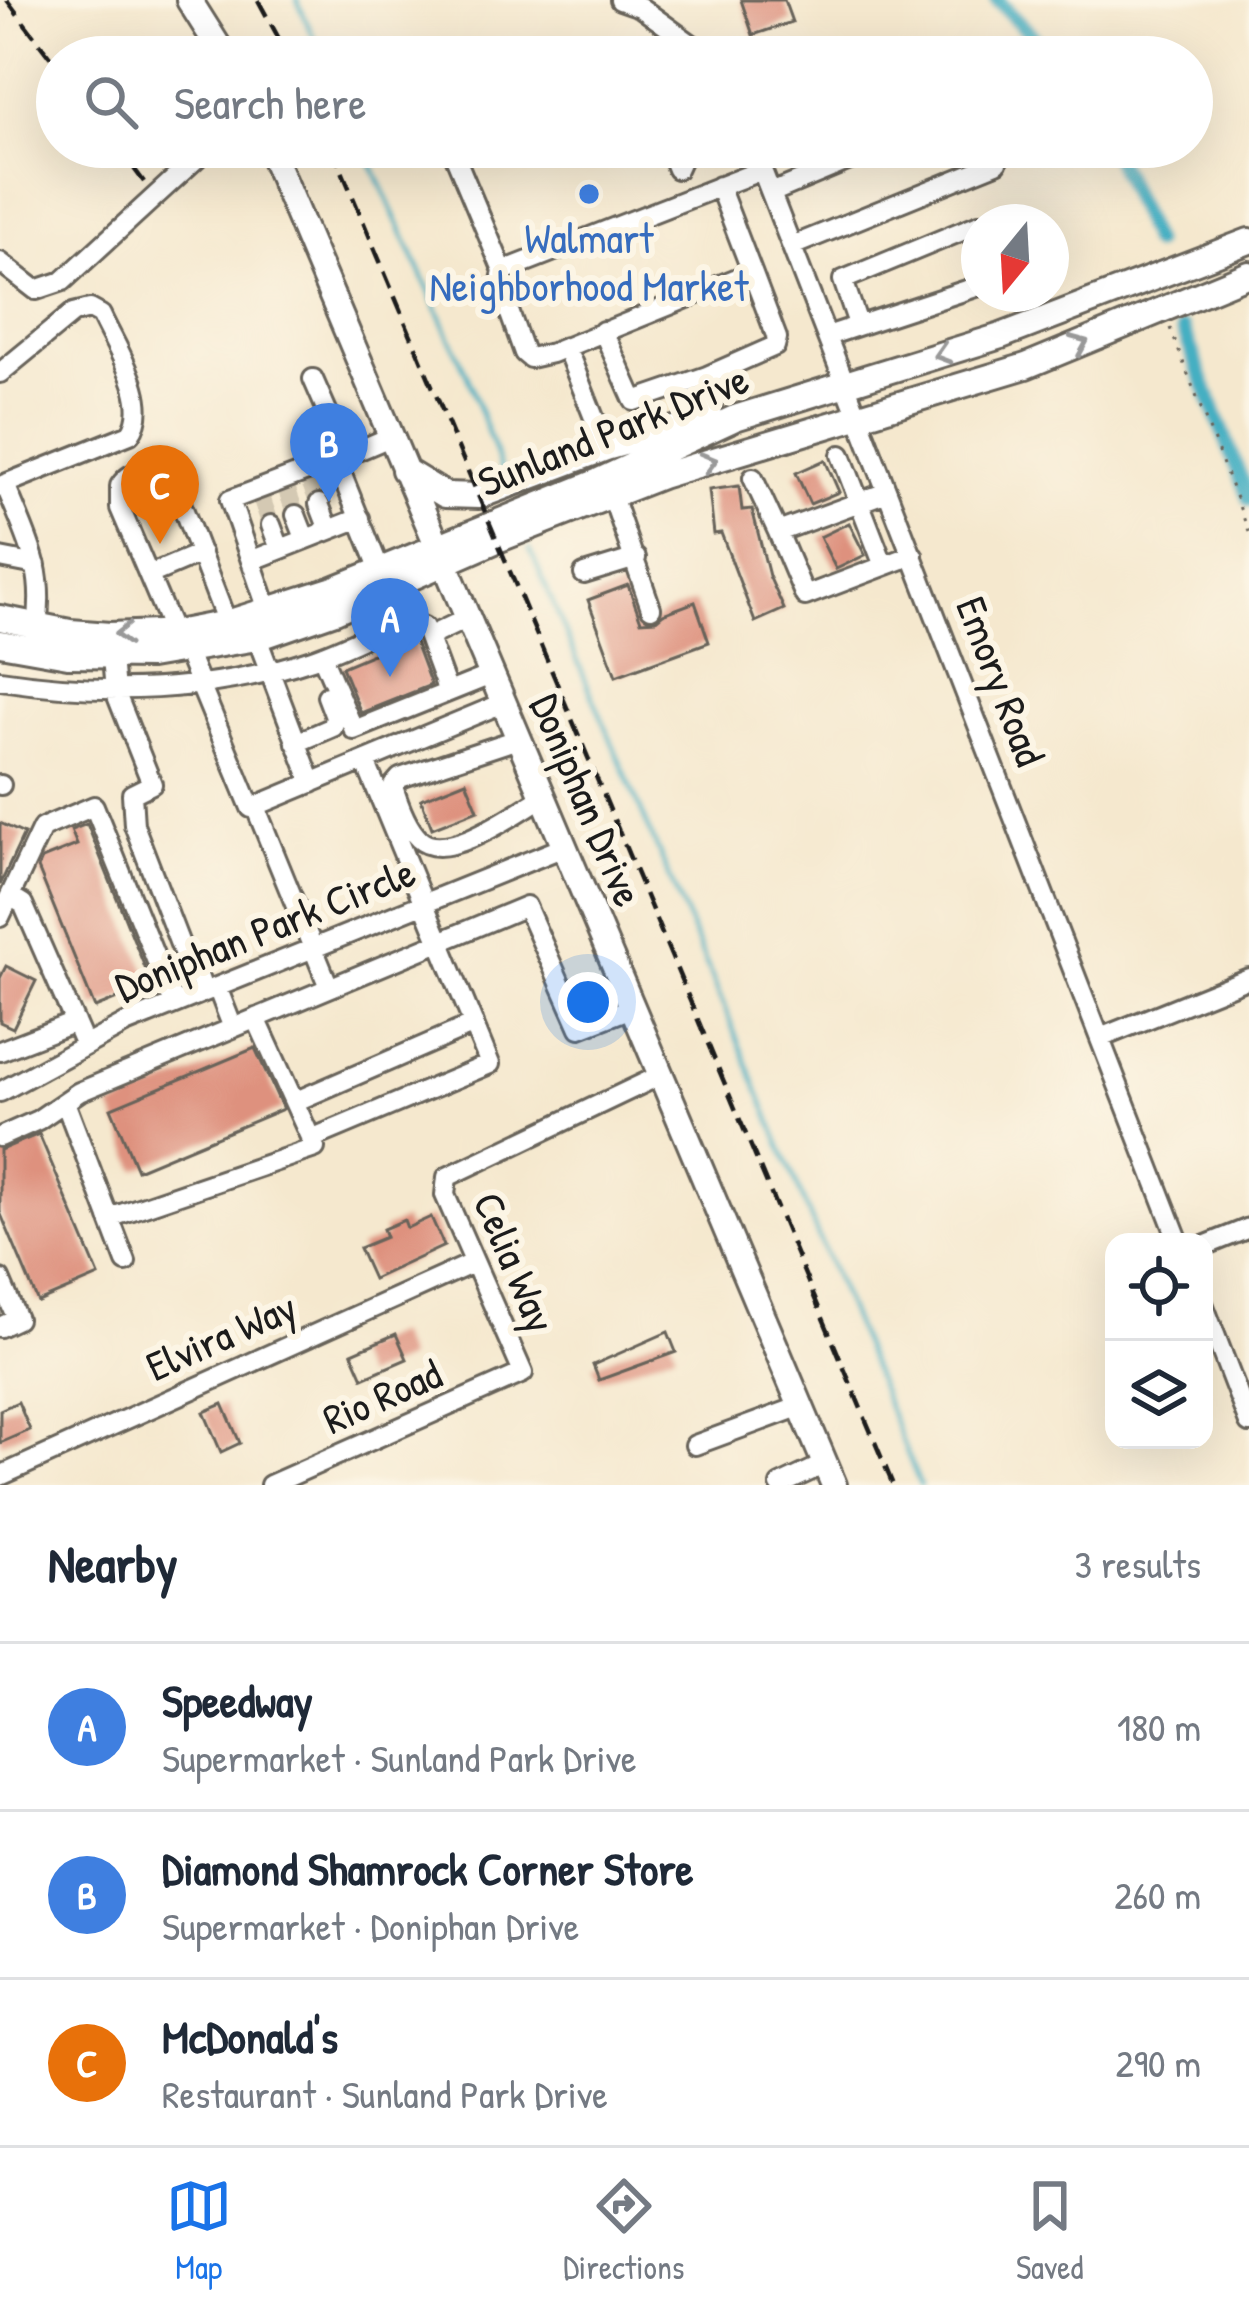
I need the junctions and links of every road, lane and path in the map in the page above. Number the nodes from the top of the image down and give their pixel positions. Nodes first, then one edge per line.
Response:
1 (189, 0) edge
2 (620, 0) edge
3 (212, 36) edge
4 (680, 36) edge
5 (186, 168) edge
6 (278, 168) edge
7 (460, 168) edge
8 (830, 168) edge
9 (985, 168) edge
10 (677, 169) edge
11 (762, 170) joint
12 (719, 186) junction
13 (771, 193) junction
14 (688, 197) junction
15 (961, 232) edge
16 (1249, 241) edge
17 (792, 246) junction
18 (0, 262) edge
19 (503, 271) junction
20 (752, 272) junction
21 (1249, 274) edge
22 (843, 280) junction
23 (806, 284) junction
24 (961, 292) edge
25 (1160, 310) junction
26 (858, 325) junction
27 (603, 331) junction
28 (827, 336) junction
29 (566, 347) junction
30 (0, 373) edge
31 (707, 376) junction
32 (313, 379) dead end
33 (845, 384) junction
34 (857, 418) junction
35 (719, 422) junction
36 (390, 436) junction
37 (606, 448) junction
38 (841, 455) dead end
39 (337, 460) junction
40 (404, 470) junction
41 (753, 478) dead end
42 (3, 486) edge
43 (887, 492) junction
44 (612, 496) junction
45 (859, 502) junction
46 (319, 504) tunnel mouth
47 (296, 515) tunnel mouth
48 (360, 518) junction
49 (271, 525) tunnel mouth
50 (329, 530) junction
51 (778, 532) junction
52 (1249, 532) edge
53 (305, 538) junction
54 (280, 549) junction
55 (201, 553) junction
56 (439, 555) junction
57 (913, 555) junction
58 (0, 558) edge
59 (636, 559) junction
60 (253, 560) junction
61 (36, 565) junction
62 (884, 566) junction
63 (584, 574) dead end
64 (149, 575) junction
65 (381, 579) junction
66 (652, 608) dead end
67 (268, 610) junction
68 (334, 611) junction
69 (0, 618) edge
70 (468, 618) junction
71 (227, 623) junction
72 (398, 623) junction
73 (37, 626) junction
74 (428, 637) junction
75 (257, 638) junction
76 (180, 643) junction
77 (3, 644) edge
78 (346, 646) junction
79 (68, 655) junction
80 (112, 657) junction
81 (317, 657) junction
82 (269, 672) junction
83 (491, 675) junction
84 (0, 678) edge
85 (199, 686) junction
86 (64, 688) junction
87 (115, 691) junction
88 (441, 696) junction
89 (503, 703) junction
90 (380, 720) junction
91 (445, 727) junction
92 (354, 730) junction
93 (518, 740) junction
94 (296, 742) junction
95 (388, 751) junction
96 (356, 764) junction
97 (312, 783) junction
98 (390, 785) junction
99 (543, 797) junction
100 (255, 806) junction
101 (429, 845) junction
102 (564, 847) junction
103 (406, 859) junction
104 (503, 871) junction
105 (424, 903) junction
106 (4, 904) edge
107 (518, 909) junction
108 (440, 941) junction
109 (314, 948) junction
110 (1249, 978) edge
111 (329, 988) junction
112 (211, 989) junction
113 (174, 1004) junction
114 (634, 1007) junction
115 (256, 1018) junction
116 (75, 1022) junction
117 (474, 1024) junction
118 (233, 1028) junction
119 (1100, 1038) junction
120 (84, 1043) junction
121 (0, 1051) edge
122 (57, 1059) junction
123 (663, 1074) junction
124 (7, 1089) edge
125 (72, 1097) junction
126 (294, 1102) junction
127 (0, 1137) edge
128 (310, 1139) junction
129 (109, 1218) junction
130 (1249, 1228) edge
131 (1176, 1233) edge
132 (1213, 1242) edge
133 (126, 1262) dead end
134 (472, 1263) junction
135 (0, 1279) edge
136 (0, 1327) edge
137 (1213, 1329) edge
138 (523, 1373) joint
139 (801, 1406) junction
140 (1249, 1423) edge
141 (695, 1445) dead end
142 (830, 1474) edge
143 (0, 1476) edge
144 (270, 1485) edge
145 (780, 1485) edge

1 - 3 main road
2 - 4 street
5 - 18 street
6 - 36 main road, Doniphan Drive
7 - 19 street
8 - 13 street
9 - 17 street
10 - 14 street
11 - 12 street
11 - 13 street, Emory Road
12 - 14 street
12 - 20 street
13 - 17 street, Emory Road
14 - 19 street
15 - 22 street
16 -> 33 main road, Sunland Park Drive
17 - 23 street, Emory Road
19 - 29 street
20 - 27 street
20 - 31 street
21 - 25 main road, Sunland Park Drive
22 - 23 street
22 - 26 street
23 - 28 street, Emory Road
24 - 26 street
34 -> 25 main road, Sunland Park Drive
25 - 52 path
26 - 28 street
27 - 29 street
27 - 31 street
28 - 33 street, Emory Road
29 - 37 street
30 - 42 street
31 - 35 street
32 - 39 street
33 - 34 street, Emory Road
33 - 35 main road, Sunland Park Drive
34 - 43 street, Emory Road
44 -> 34 main road, Sunland Park Drive
35 - 37 main road
35 - 56 main road, Sunland Park Drive
36 - 39 street
36 - 40 main road, Doniphan Drive
37 - 40 main road
38 - 45 street
39 - 48 street
39 - 60 street
40 - 56 main road, Doniphan Drive
41 - 51 street
42 - 61 street
43 - 45 street
43 - 57 street, Emory Road
44 - 56 main road, Sunland Park Drive
44 - 59 street
45 - 51 street
45 - 62 street
46 - 50 street
47 - 53 street
48 - 50 street
48 - 65 street
49 - 54 street
50 - 53 street
51 - 62 street
53 - 54 street
54 - 60 street
55 - 64 street
55 - 64 street
55 - 71 street
56 - 65 main road, Sunland Park Drive
56 - 70 main road, Doniphan Drive
57 - 62 street
57 - 119 street, Emory Road
58 - 61 street
59 - 63 street
59 - 66 street
60 - 67 street
61 - 73 street
64 - 76 street
65 - 67 main road, Sunland Park Drive
65 - 68 main road, Sunland Park Drive
65 - 72 street
67 - 71 main road, Sunland Park Drive
68 - 75 main road, Sunland Park Drive
68 - 78 street
69 - 73 main road, Sunland Park Drive
70 - 74 street
70 - 83 main road, Doniphan Drive
71 - 76 main road, Sunland Park Drive
72 - 74 street
72 - 78 street
76 -> 73 main road, Sunland Park Drive
74 - 88 street
75 - 76 main road, Sunland Park Drive
75 - 82 street
76 - 80 main road, Sunland Park Drive
76 - 85 street
77 - 79 main road, Sunland Park Drive
77 - 84 street
78 - 81 street
79 - 80 main road, Sunland Park Drive
79 - 86 street
80 - 87 street
81 - 82 street
81 - 92 street
81 - 94 street
82 - 85 street
82 - 94 street
83 - 88 street
83 - 89 main road, Doniphan Drive
84 - 86 street
85 - 87 street
85 - 100 street
86 - 87 street
87 - 112 street
88 - 90 street
88 - 91 street
89 - 91 street
89 - 93 main road, Doniphan Drive
90 - 92 street
90 - 95 street
91 - 95 street
92 - 96 street
93 - 98 street
93 - 99 main road, Doniphan Drive
94 - 97 street
95 - 96 street
95 - 98 street
96 - 97 street
96 - 98 street
97 - 100 street
98 - 101 street
98 - 103 street
99 - 101 street
99 - 102 main road, Doniphan Drive
100 - 109 street
101 - 103 street
102 - 104 street, Doniphan Park Circle
102 - 114 main road, Doniphan Drive
103 - 105 street
104 - 105 street, Doniphan Park Circle
104 - 107 street
105 - 108 street
105 - 109 street, Doniphan Park Circle
106 - 113 street
106 - 116 street
107 - 108 street
107 - 114 street
108 - 111 street
108 - 117 street
109 - 111 street
109 - 112 street, Doniphan Park Circle
110 - 119 street
111 - 115 street
112 - 113 street, Doniphan Park Circle
112 - 118 street
113 - 120 street, Doniphan Park Circle
114 - 123 main road, Doniphan Drive
115 - 118 street
115 - 126 street
116 - 120 street
116 - 121 street
117 - 126 street
117 - 128 street
118 - 125 street
119 - 131 street, Emory Road
120 - 122 street, Doniphan Park Circle
121 - 124 street
122 - 124 street, Doniphan Park Circle
122 - 125 street
123 - 134 street, Celia Way
123 - 139 main road, Doniphan Drive
125 - 127 street
125 - 129 street
126 - 128 street
128 - 129 street
129 - 133 street
130 - 132 street
134 - 138 street, Celia Way
134 - 143 street, Elvira Way
135 - 136 street
137 - 140 street
138 - 144 street, Rio Road
139 - 141 street
139 - 142 main road, Doniphan Drive
142 - 145 street

